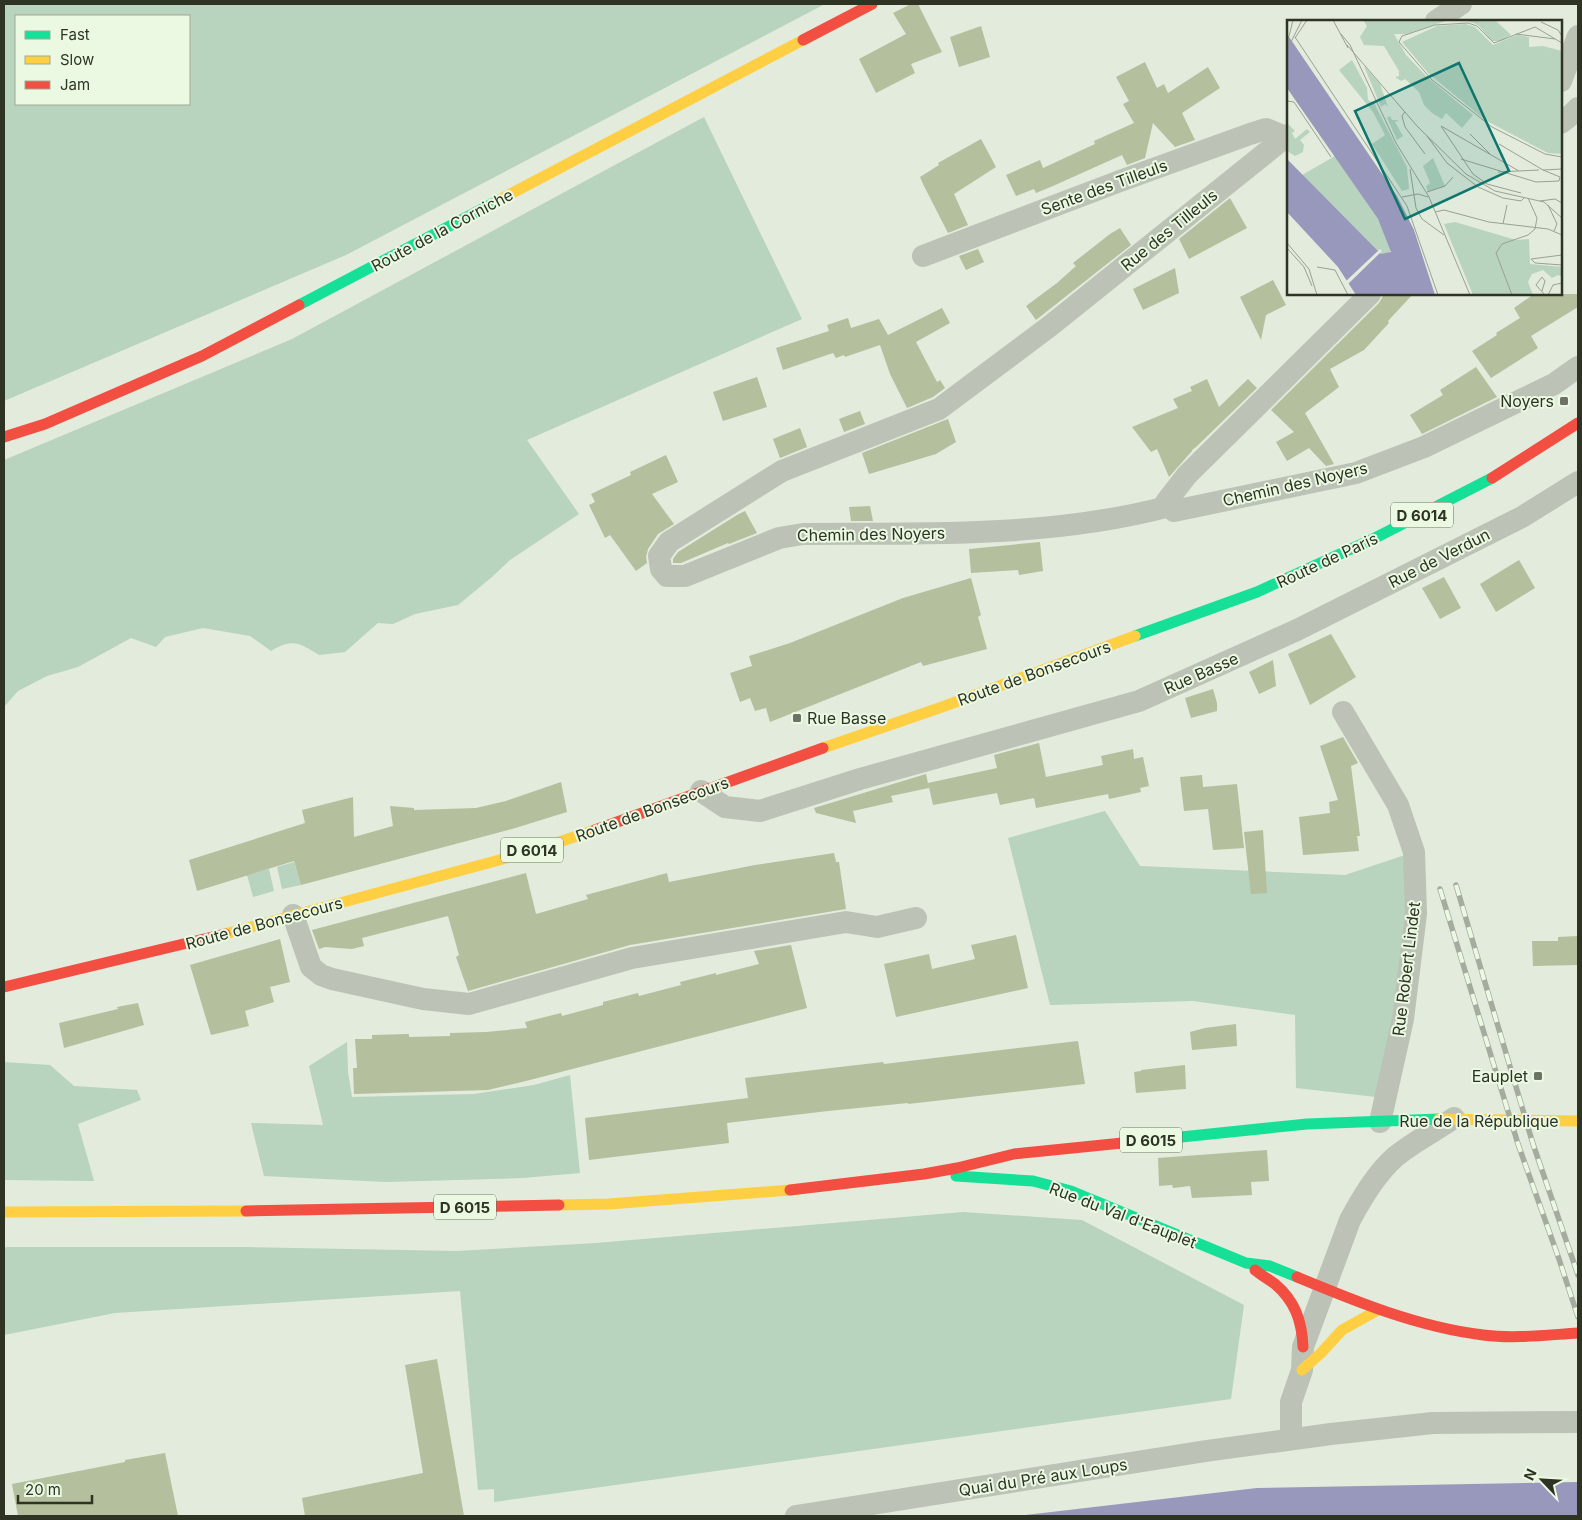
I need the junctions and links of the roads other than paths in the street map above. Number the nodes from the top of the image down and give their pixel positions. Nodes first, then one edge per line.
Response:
1 (872, 4) edge
2 (1461, 4) edge
3 (1437, 20) edge
4 (1578, 36) edge
5 (1562, 78) edge
6 (1578, 108) edge
7 (1562, 122) edge
8 (1287, 136) edge
9 (923, 256) dead end
10 (1369, 295) edge
11 (1050, 326) joint
12 (1578, 367) edge
13 (1578, 423) edge
14 (4, 437) edge
15 (1578, 482) edge
16 (1170, 506) junction
17 (1258, 592) joint
18 (1297, 630) joint
19 (1343, 712) dead end
20 (701, 791) junction
21 (293, 915) junction
22 (916, 918) dead end
23 (4, 986) edge
24 (1454, 1118) junction
25 (1578, 1121) edge
26 (1380, 1122) junction
27 (924, 1174) junction
28 (4, 1212) edge
29 (1246, 1263) junction
30 (1324, 1289) junction
31 (1378, 1310) junction
32 (1578, 1333) edge
33 (1303, 1347) junction
34 (1302, 1370) junction
35 (1578, 1422) edge
36 (1291, 1439) junction
37 (796, 1516) edge

1 - 14 main road, Route de la Corniche
2 - 3 street
4 - 5 street
6 - 7 street
8 - 9 street, Sente des Tilleuls
8 - 11 street, Rue des Tilleuls
10 - 16 street
11 - 16 street, Chemin des Noyers
12 - 16 street, Chemin des Noyers
13 - 17 main road, Route de Paris / D 6014
15 - 18 street, Rue de Verdun
17 - 20 main road, Route de Bonsecours / D 6014
18 - 20 street, Rue Basse
19 - 26 street, Rue Robert Lindet
20 - 21 main road, Route de Bonsecours / D 6014
21 - 22 street
21 - 23 main road, Route de Bonsecours / D 6014
24 - 25 main road, Rue de la République / D 6015
24 - 26 main road, Rue de la République / D 6015
24 - 30 street
26 - 27 main road, D 6015
27 - 28 main road, D 6015
27 - 29 main road, Rue du Val d'Eauplet / D 6015
29 - 30 main road, Rue du Val d'Eauplet / D 6015
29 - 33 main road
30 - 31 main road, D 6015
30 - 33 street
31 - 32 main road, D 6015
31 - 34 main road
33 - 34 street
34 - 36 street
35 - 36 street, Quai du Pré aux Loups
36 - 37 street, Quai du Pré aux Loups

